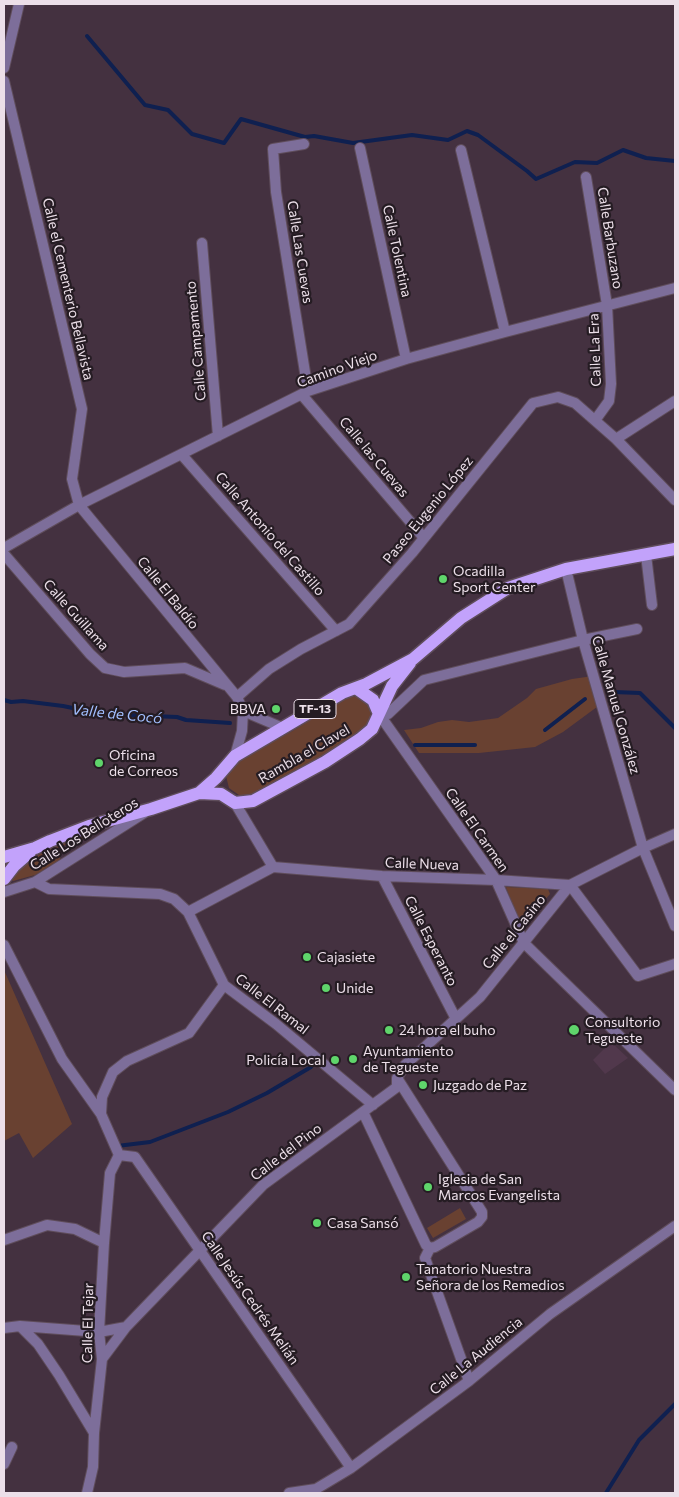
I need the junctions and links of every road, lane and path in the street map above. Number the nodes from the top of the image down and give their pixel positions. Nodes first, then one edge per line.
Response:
1 (20, 4) edge
2 (4, 68) edge
3 (4, 81) edge
4 (304, 144) dead end
5 (360, 148) dead end
6 (461, 150) dead end
7 (586, 176) dead end
8 (202, 243) dead end
9 (675, 288) edge
10 (606, 305) junction
11 (505, 332) junction
12 (406, 359) junction
13 (305, 393) junction
14 (675, 400) edge
15 (596, 420) junction
16 (218, 436) junction
17 (616, 439) junction
18 (182, 455) junction
19 (675, 500) edge
20 (79, 505) junction
21 (424, 538) junction
22 (4, 548) edge
23 (675, 549) edge
24 (4, 554) edge
25 (646, 555) junction
26 (566, 569) junction
27 (652, 605) dead end
28 (637, 629) dead end
29 (336, 631) junction
30 (583, 640) junction
31 (413, 659) junction
32 (226, 685) junction
33 (356, 688) junction
34 (236, 697) junction
35 (243, 711) junction
36 (379, 714) junction
37 (283, 728) junction
38 (235, 756) junction
39 (223, 769) junction
40 (199, 792) junction
41 (235, 803) junction
42 (151, 809) junction
43 (675, 834) edge
44 (35, 848) junction
45 (643, 848) junction
46 (4, 857) edge
47 (273, 867) junction
48 (382, 876) junction
49 (4, 879) edge
50 (496, 880) junction
51 (35, 882) junction
52 (570, 885) junction
53 (4, 892) edge
54 (188, 912) junction
55 (675, 926) edge
56 (524, 943) junction
57 (4, 945) edge
58 (675, 964) edge
59 (224, 985) junction
60 (456, 1019) junction
61 (397, 1078) junction
62 (675, 1090) edge
63 (372, 1105) junction
64 (363, 1112) junction
65 (101, 1114) junction
66 (119, 1155) junction
67 (675, 1226) edge
68 (4, 1240) edge
69 (104, 1243) junction
70 (430, 1248) junction
71 (199, 1250) junction
72 (20, 1326) junction
73 (126, 1327) junction
74 (4, 1328) edge
75 (99, 1332) junction
76 (102, 1359) junction
77 (469, 1381) junction
78 (94, 1433) junction
79 (12, 1447) dead end
80 (4, 1464) edge
81 (352, 1468) junction
82 (315, 1491) edge
83 (87, 1493) edge
84 (289, 1493) edge

1 - 2 street
3 - 20 street, Calle el Cementerio Bellavista
4 - 13 street, Calle Las Cuevas
5 - 12 street, Calle Tolentina
6 - 11 street
7 - 10 street, Calle Barbuzano
8 - 16 street, Calle Campamento
9 - 10 street, Camino Viejo
10 - 11 street, Camino Viejo
10 - 15 street, Calle La Era
11 - 12 street, Camino Viejo
12 - 13 street, Camino Viejo
13 - 16 street, Camino Viejo
13 - 21 street, Calle las Cuevas
14 - 17 street
15 - 17 street, Paseo Eugenio López
15 - 21 street, Paseo Eugenio López
16 - 18 street, Camino Viejo
17 - 19 street, Paseo Eugenio López
18 - 20 street, Camino Viejo
18 - 29 street, Calle Antonio del Castillo
20 - 22 street, Camino Viejo
20 - 32 street, Calle El Baldío
21 - 29 street, Paseo Eugenio López
23 - 25 main road, TF-13
24 - 32 street, Calle Guillama
25 - 26 main road, TF-13
25 - 27 street
26 - 30 street, Calle Manuel González
26 - 31 main road, TF-13
28 - 30 street
29 - 34 street, Paseo Eugenio López
30 - 36 street
30 - 45 street, Calle Manuel González
31 - 33 main road, TF-13
31 - 36 main road, Rambla el Clavel / TF-13
32 - 34 street, Calle El Baldío
33 - 36 main road
33 - 37 main road, TF-13
34 - 35 street
35 - 37 street
35 - 38 street
36 - 41 main road, Rambla el Clavel / TF-13
36 - 50 street, Calle El Carmen
37 - 38 main road, TF-13
38 - 39 main road, TF-13
39 - 40 main road, TF-13
39 - 41 main road
40 - 41 main road, TF-13
40 - 42 main road, TF-13
41 - 47 street
42 - 44 main road, TF-13
42 - 51 street, Calle Los Belloteros
43 - 45 street, Calle el Casino
44 - 46 main road, TF-13
44 - 49 main road, TF-13
45 - 52 street, Calle el Casino
45 - 55 street, Calle Manuel González
47 - 48 street, Calle Nueva
47 - 54 street
48 - 50 street, Calle Nueva
48 - 60 street, Calle Esperanto
50 - 52 street, Calle Nueva
50 - 56 street, Calle El Carmen
51 - 53 street, Calle Los Belloteros
51 - 54 street, Calle El Ramal
52 - 56 street, Calle el Casino
52 - 58 street
54 - 59 street, Calle El Ramal
56 - 60 street, Calle el Casino
56 - 62 street, Calle El Carmen
57 - 65 street
59 - 63 street, Calle El Ramal
59 - 65 street
60 - 61 street, Calle el Casino
61 - 63 street, Calle el Casino
61 - 70 street
63 - 64 street, Calle del Pino
64 - 70 street
64 - 71 street, Calle del Pino
65 - 66 street
66 - 69 street, Calle El Tejar
66 - 71 street, Calle Jesús Cedrés Melián
67 - 77 street, Calle La Audiencia
68 - 69 street
69 - 75 street, Calle El Tejar
70 - 77 street
71 - 73 street, Calle del Pino
71 - 81 street, Calle Jesús Cedrés Melián
72 - 74 street
72 - 75 street
72 - 78 street
73 - 75 street
73 - 76 street, Calle del Pino
75 - 76 street, Calle El Tejar
76 - 78 street, Calle El Tejar
77 - 81 street, Calle La Audiencia
78 - 83 street, Calle El Tejar
79 - 80 street
81 - 82 street, Calle La Audiencia
82 - 84 street, Calle La Audiencia

